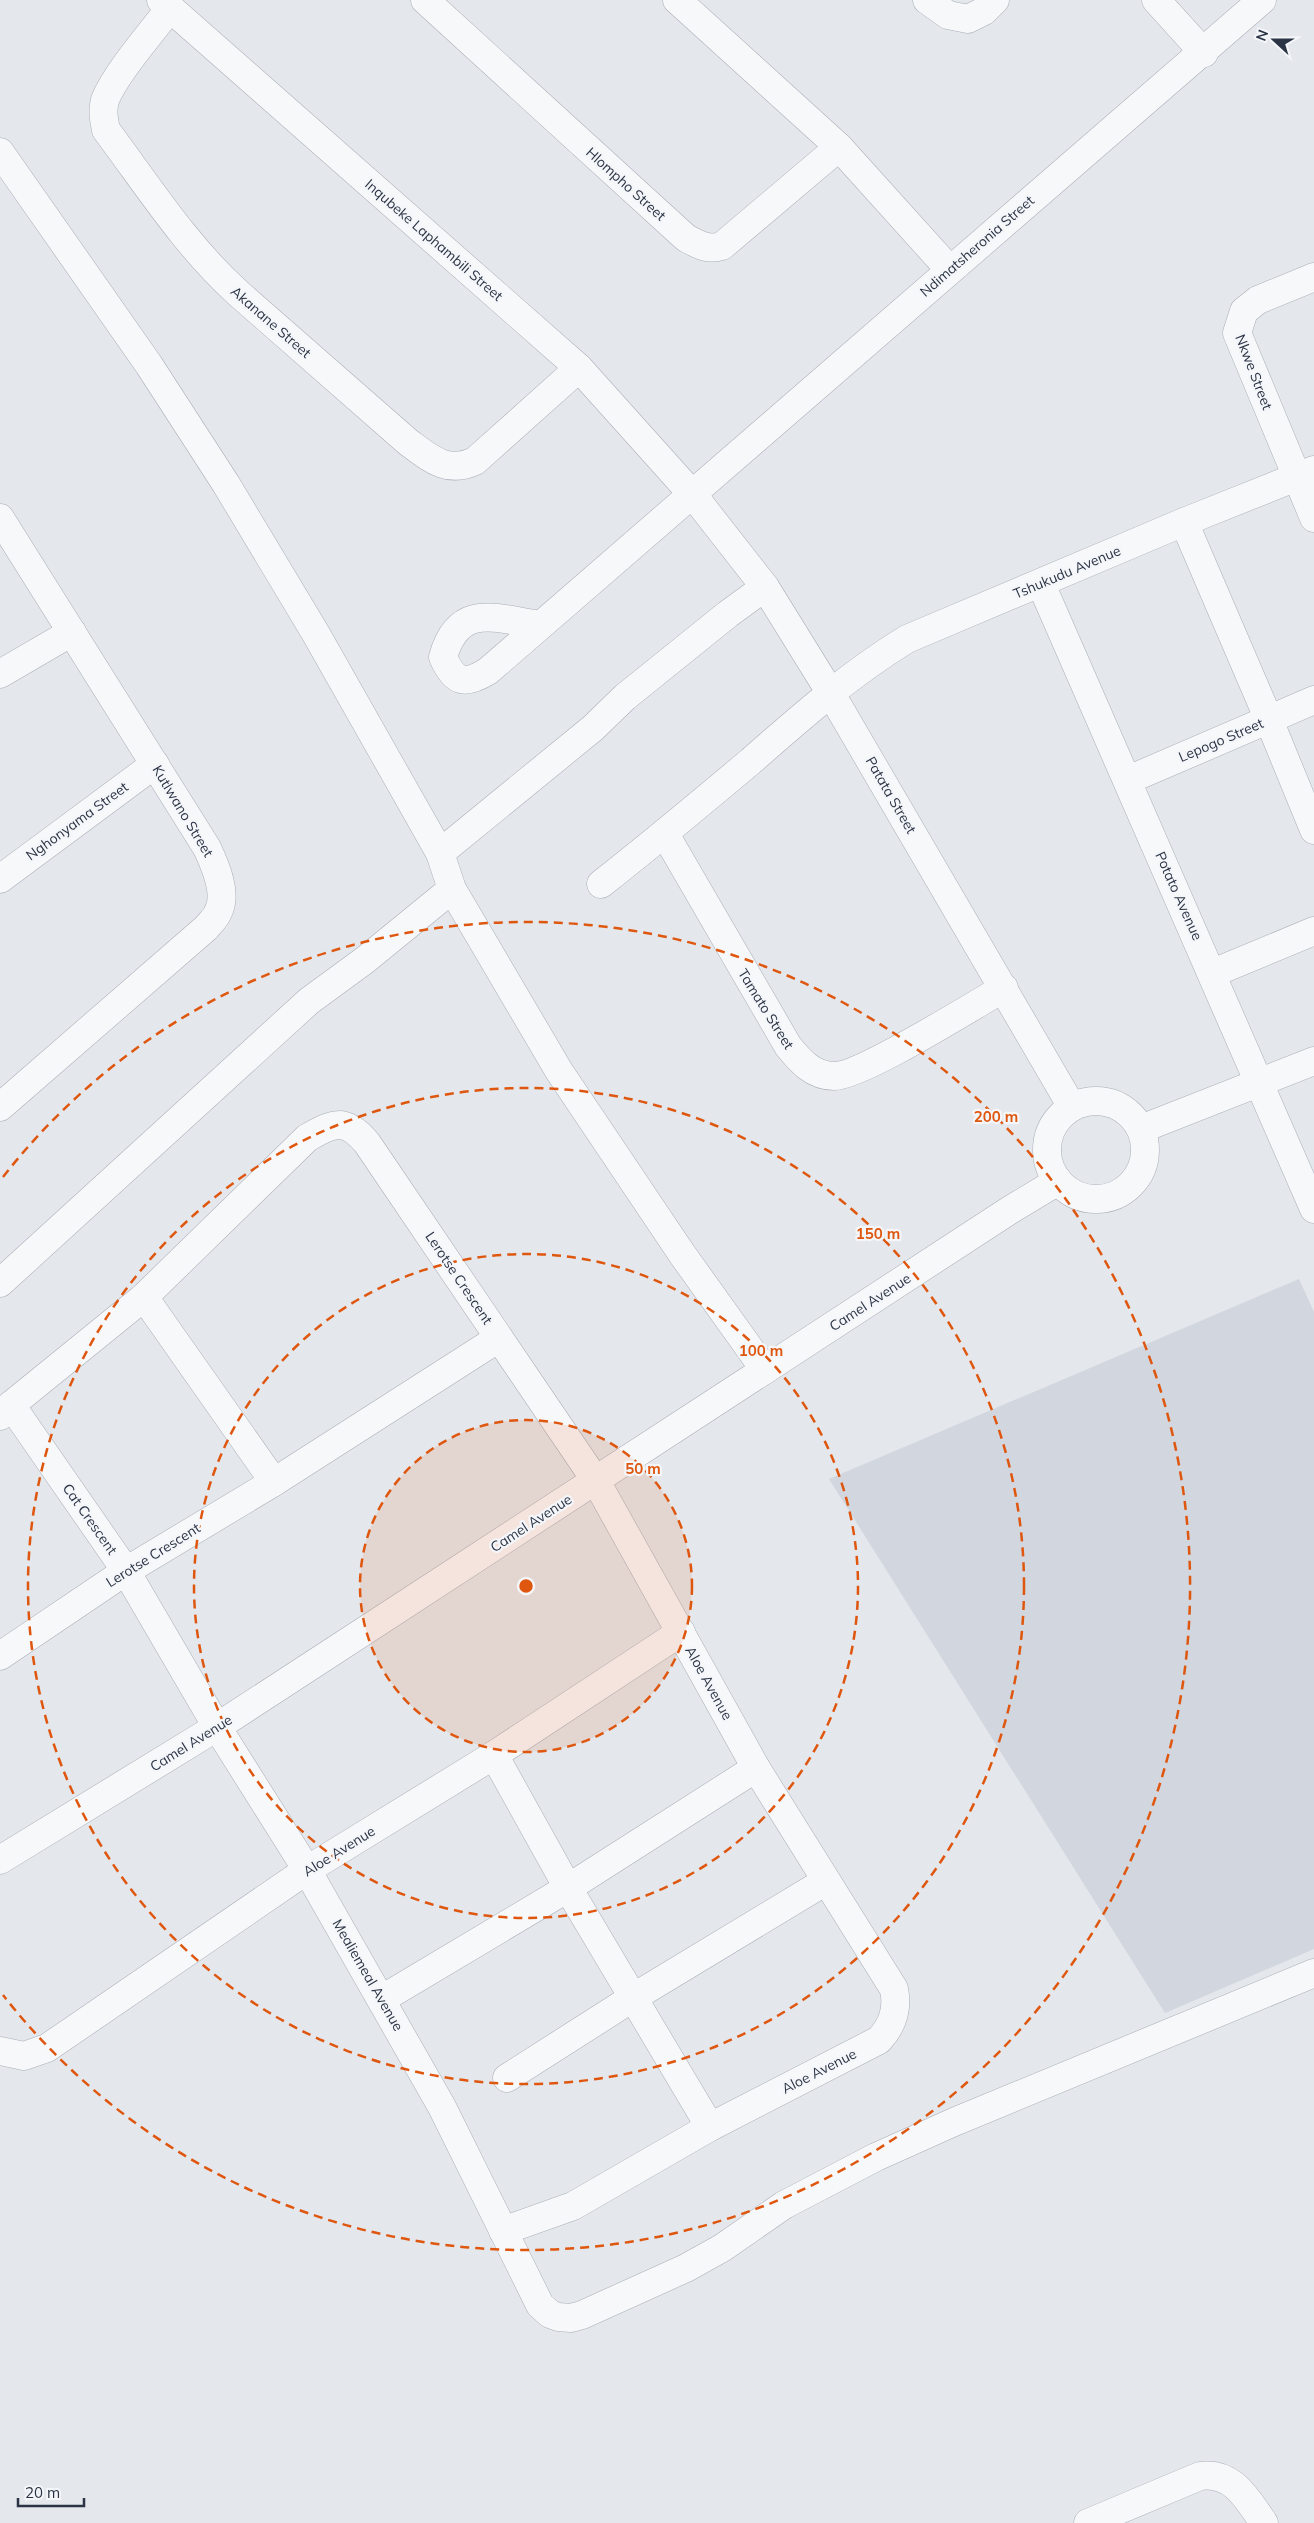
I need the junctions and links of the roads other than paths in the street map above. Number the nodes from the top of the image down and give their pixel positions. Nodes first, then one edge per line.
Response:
1 (425, 0) edge
2 (677, 0) edge
3 (928, 0) edge
4 (995, 0) edge
5 (1156, 0) edge
6 (1262, 0) edge
7 (165, 4) edge
8 (1204, 53) junction
9 (839, 146) junction
10 (0, 152) edge
11 (949, 269) junction
12 (1314, 277) edge
13 (579, 368) junction
14 (1305, 474) edge
15 (693, 495) junction
16 (0, 518) edge
17 (1314, 518) edge
18 (1184, 522) junction
19 (1041, 584) junction
20 (765, 587) junction
21 (541, 625) dead end
22 (72, 632) junction
23 (0, 674) edge
24 (830, 692) junction
25 (1314, 700) edge
26 (1269, 720) junction
27 (155, 764) junction
28 (1128, 780) junction
29 (1314, 830) edge
30 (665, 834) junction
31 (440, 852) junction
32 (0, 879) edge
33 (601, 884) dead end
34 (452, 889) junction
35 (1314, 931) edge
36 (1213, 973) junction
37 (1004, 988) junction
38 (1314, 1061) edge
39 (1260, 1084) junction
40 (0, 1107) edge
41 (1072, 1107) junction
42 (1141, 1129) junction
43 (1058, 1181) junction
44 (1312, 1196) edge
45 (0, 1283) edge
46 (144, 1297) junction
47 (499, 1338) junction
48 (765, 1370) junction
49 (6, 1410) edge
50 (596, 1481) junction
51 (274, 1482) junction
52 (126, 1571) junction
53 (680, 1632) junction
54 (0, 1656) edge
55 (217, 1727) junction
56 (494, 1756) junction
57 (756, 1768) junction
58 (0, 1860) edge
59 (307, 1870) junction
60 (826, 1881) junction
61 (568, 1888) junction
62 (1314, 1973) edge
63 (634, 1997) junction
64 (382, 1999) junction
65 (0, 2051) edge
66 (506, 2078) dead end
67 (710, 2127) junction
68 (502, 2231) junction
69 (1088, 2523) edge
70 (1264, 2523) edge

1 - 9 street, Hlompho Street
2 - 9 street
3 - 4 street
5 - 8 street
6 - 8 street, Ndimatsheronia Street
7 - 13 street, Inqubeke Laphambili Street
7 - 13 street, Akanane Street
8 - 11 street, Ndimatsheronia Street
9 - 11 street
10 - 31 street
11 - 15 street, Ndimatsheronia Street
12 - 14 street, Nkwe Street
13 - 15 street, Inqubeke Laphambili Street
14 - 17 street, Nkwe Street
14 - 18 street, Tshukudu Avenue
15 - 20 street, Patata Street
15 - 21 street, Ndimatsheronia Street
16 - 22 street, Kutlwano Street
18 - 19 street, Tshukudu Avenue
18 - 26 street
19 - 24 street, Tshukudu Avenue
19 - 28 street, Potato Avenue
20 - 24 street, Patata Street
20 - 31 street
22 - 23 street
22 - 27 street, Kutlwano Street
24 - 30 street
24 - 37 street, Patata Street
25 - 26 street, Lepogo Street
26 - 28 street, Lepogo Street
26 - 29 street
27 - 32 street, Nghonyama Street
27 - 40 street, Kutlwano Street
28 - 36 street, Potato Avenue
30 - 33 street
30 - 37 street, Tamato Street
31 - 34 street
34 - 45 street
34 - 48 street
35 - 36 street
36 - 39 street, Potato Avenue
37 - 41 street, Patata Street
38 - 39 street
39 - 42 street
39 - 44 street, Potato Avenue
41 - 42 street
41 - 43 street
42 - 43 street
43 - 48 street, Camel Avenue
46 - 47 street, Lerotse Crescent
46 - 49 street, Lerotse Crescent
46 - 51 street
47 - 50 street
47 - 51 street, Lerotse Crescent
48 - 50 street, Camel Avenue
49 - 52 street, Cat Crescent
50 - 53 street
50 - 55 street, Camel Avenue
51 - 52 street, Lerotse Crescent
52 - 54 street, Lerotse Crescent
52 - 55 street, Cat Crescent
53 - 56 street, Aloe Avenue
53 - 57 street, Aloe Avenue
55 - 58 street, Camel Avenue
55 - 59 street, Mealiemeal Avenue
56 - 59 street, Aloe Avenue
56 - 61 street
57 - 60 street, Aloe Avenue
57 - 61 street
59 - 64 street, Mealiemeal Avenue
59 - 65 street, Aloe Avenue
60 - 63 street
60 - 67 street, Aloe Avenue
61 - 63 street
61 - 64 street
62 - 68 street, Mealiemeal Avenue
63 - 66 street
63 - 67 street
64 - 68 street, Mealiemeal Avenue
67 - 68 street, Aloe Avenue
69 - 70 street

